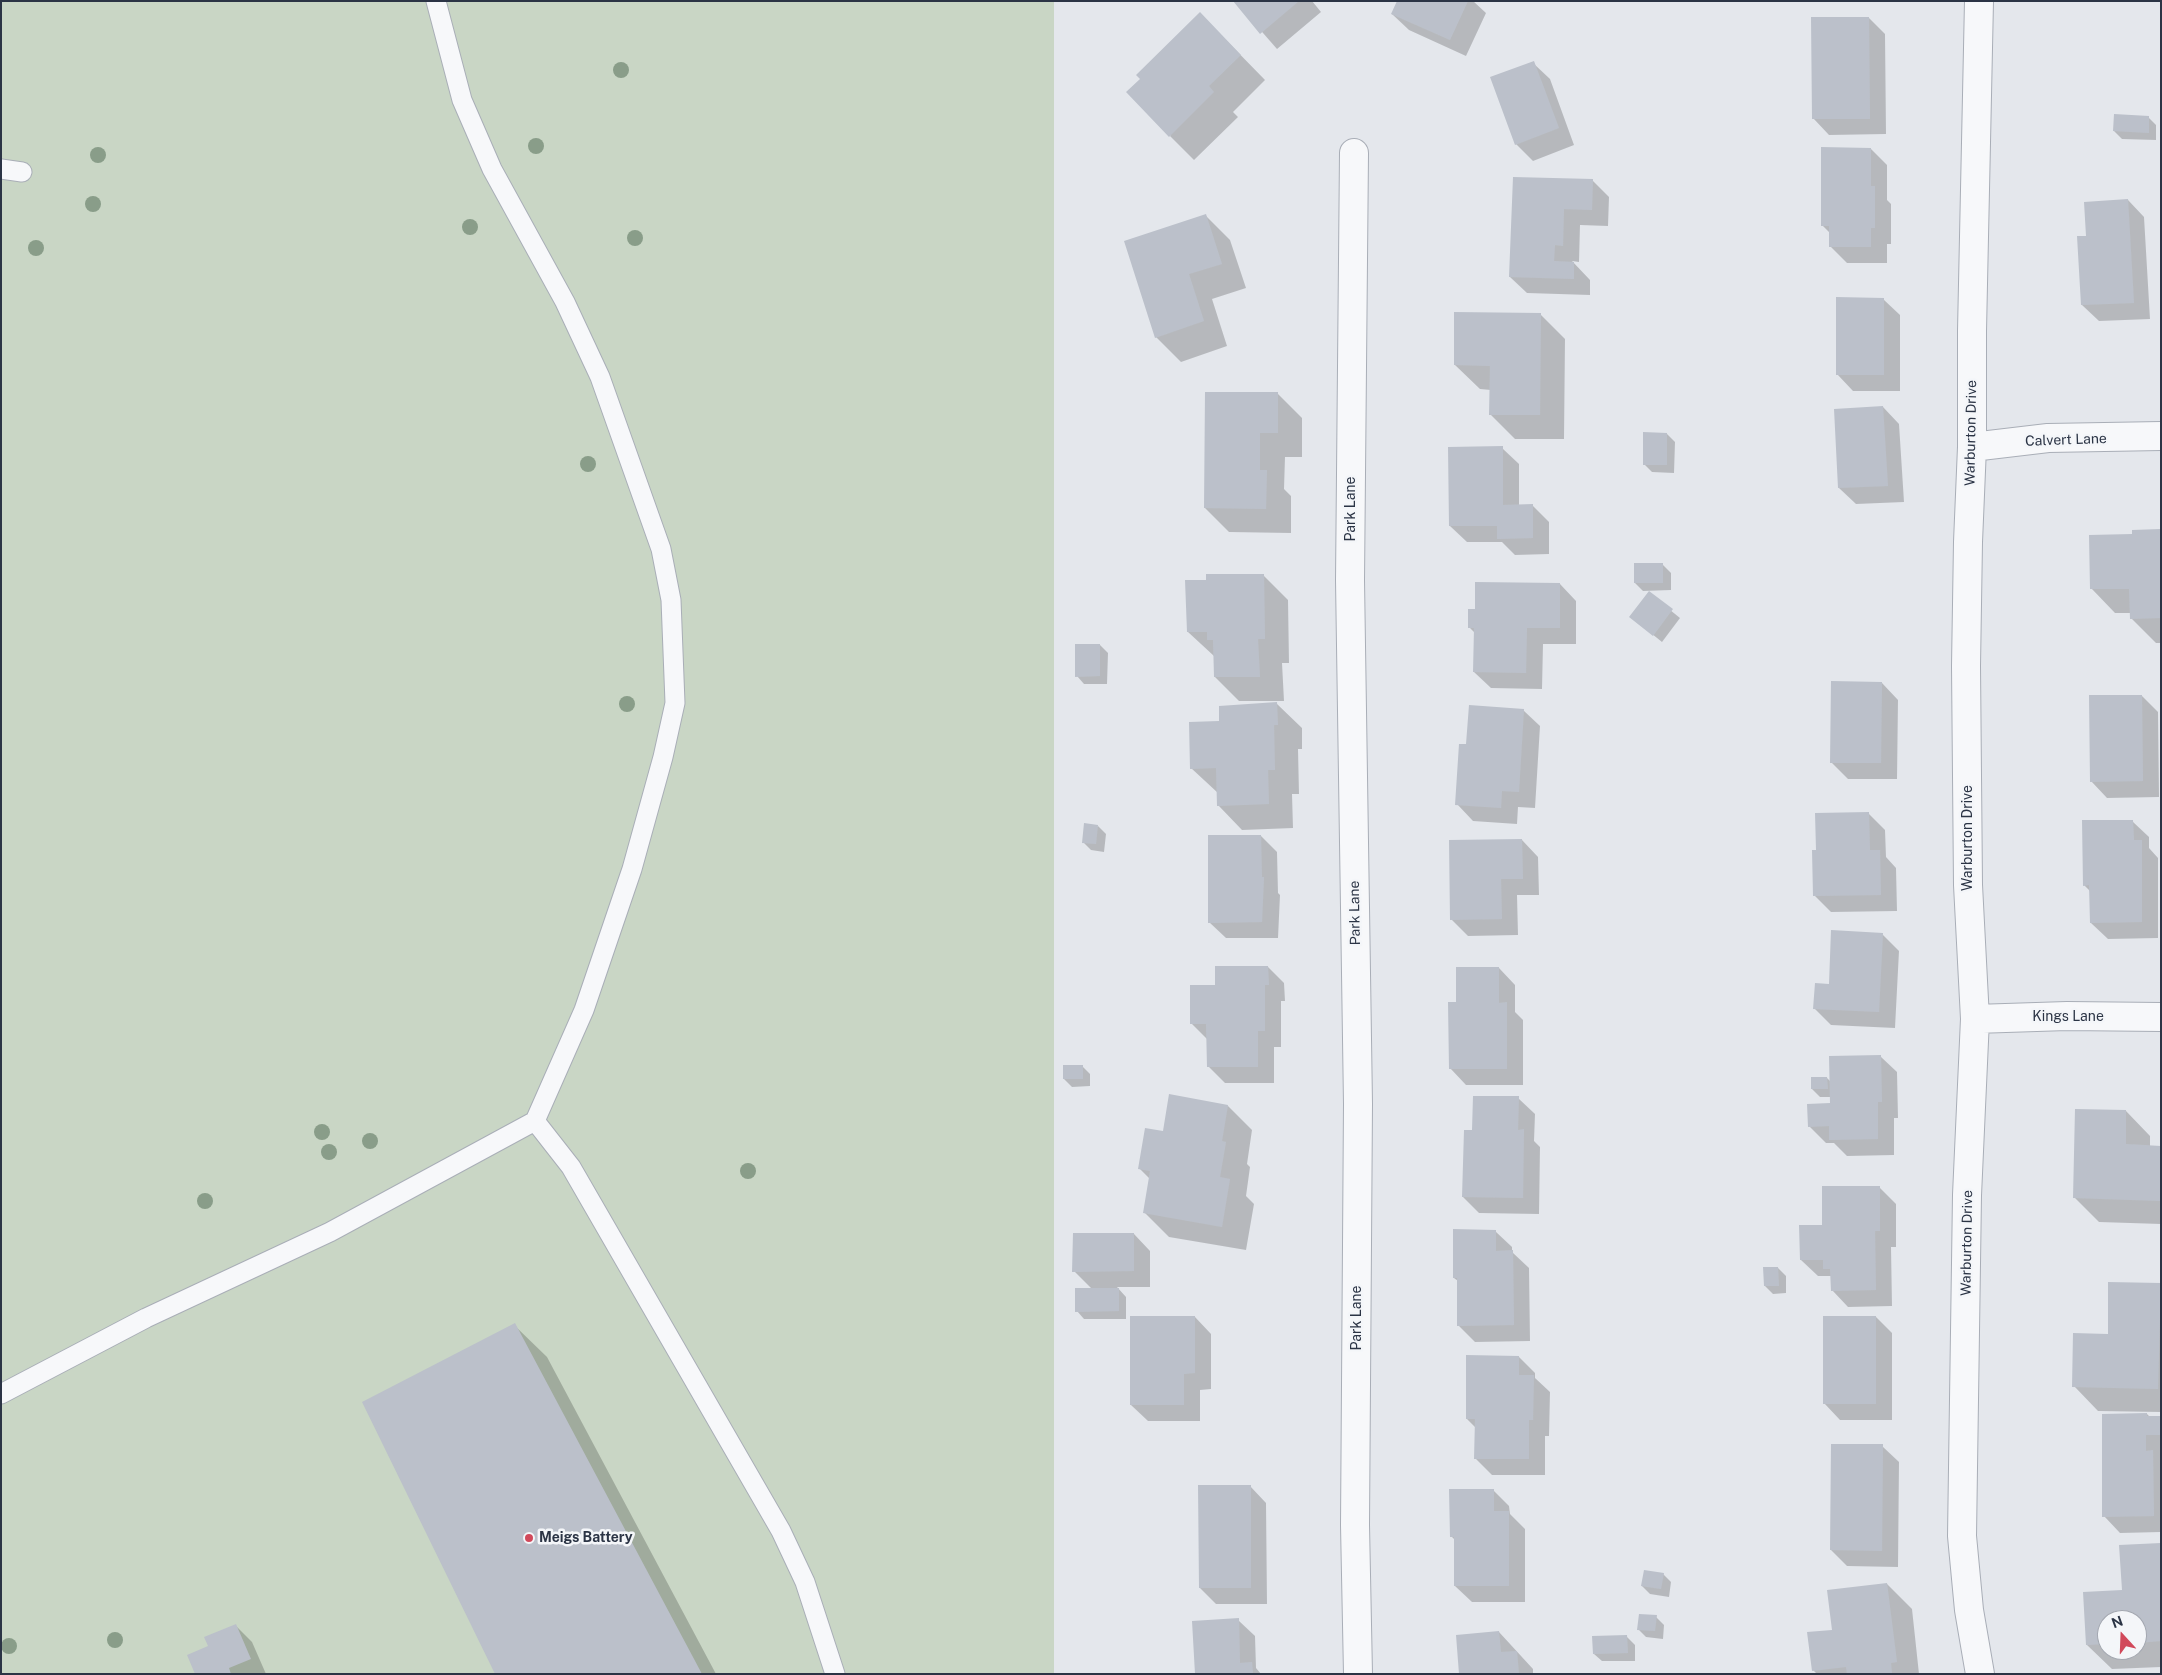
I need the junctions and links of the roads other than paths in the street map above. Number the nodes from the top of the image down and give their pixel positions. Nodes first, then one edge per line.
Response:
1 (436, 1) edge
2 (1979, 1) edge
3 (1354, 153) dead end
4 (1, 169) edge
5 (22, 172) dead end
6 (2161, 436) edge
7 (1972, 447) junction
8 (2161, 1018) edge
9 (1975, 1019) junction
10 (535, 1121) junction
11 (1, 1394) edge
12 (835, 1674) edge
13 (1358, 1674) edge
14 (1980, 1674) edge

1 - 10 lane
2 - 7 street, Warburton Drive
3 - 13 street, Park Lane
4 - 5 lane
6 - 7 street, Calvert Lane
7 - 9 street, Warburton Drive
8 - 9 street, Kings Lane
9 - 14 street, Warburton Drive
10 - 11 lane
10 - 12 lane

